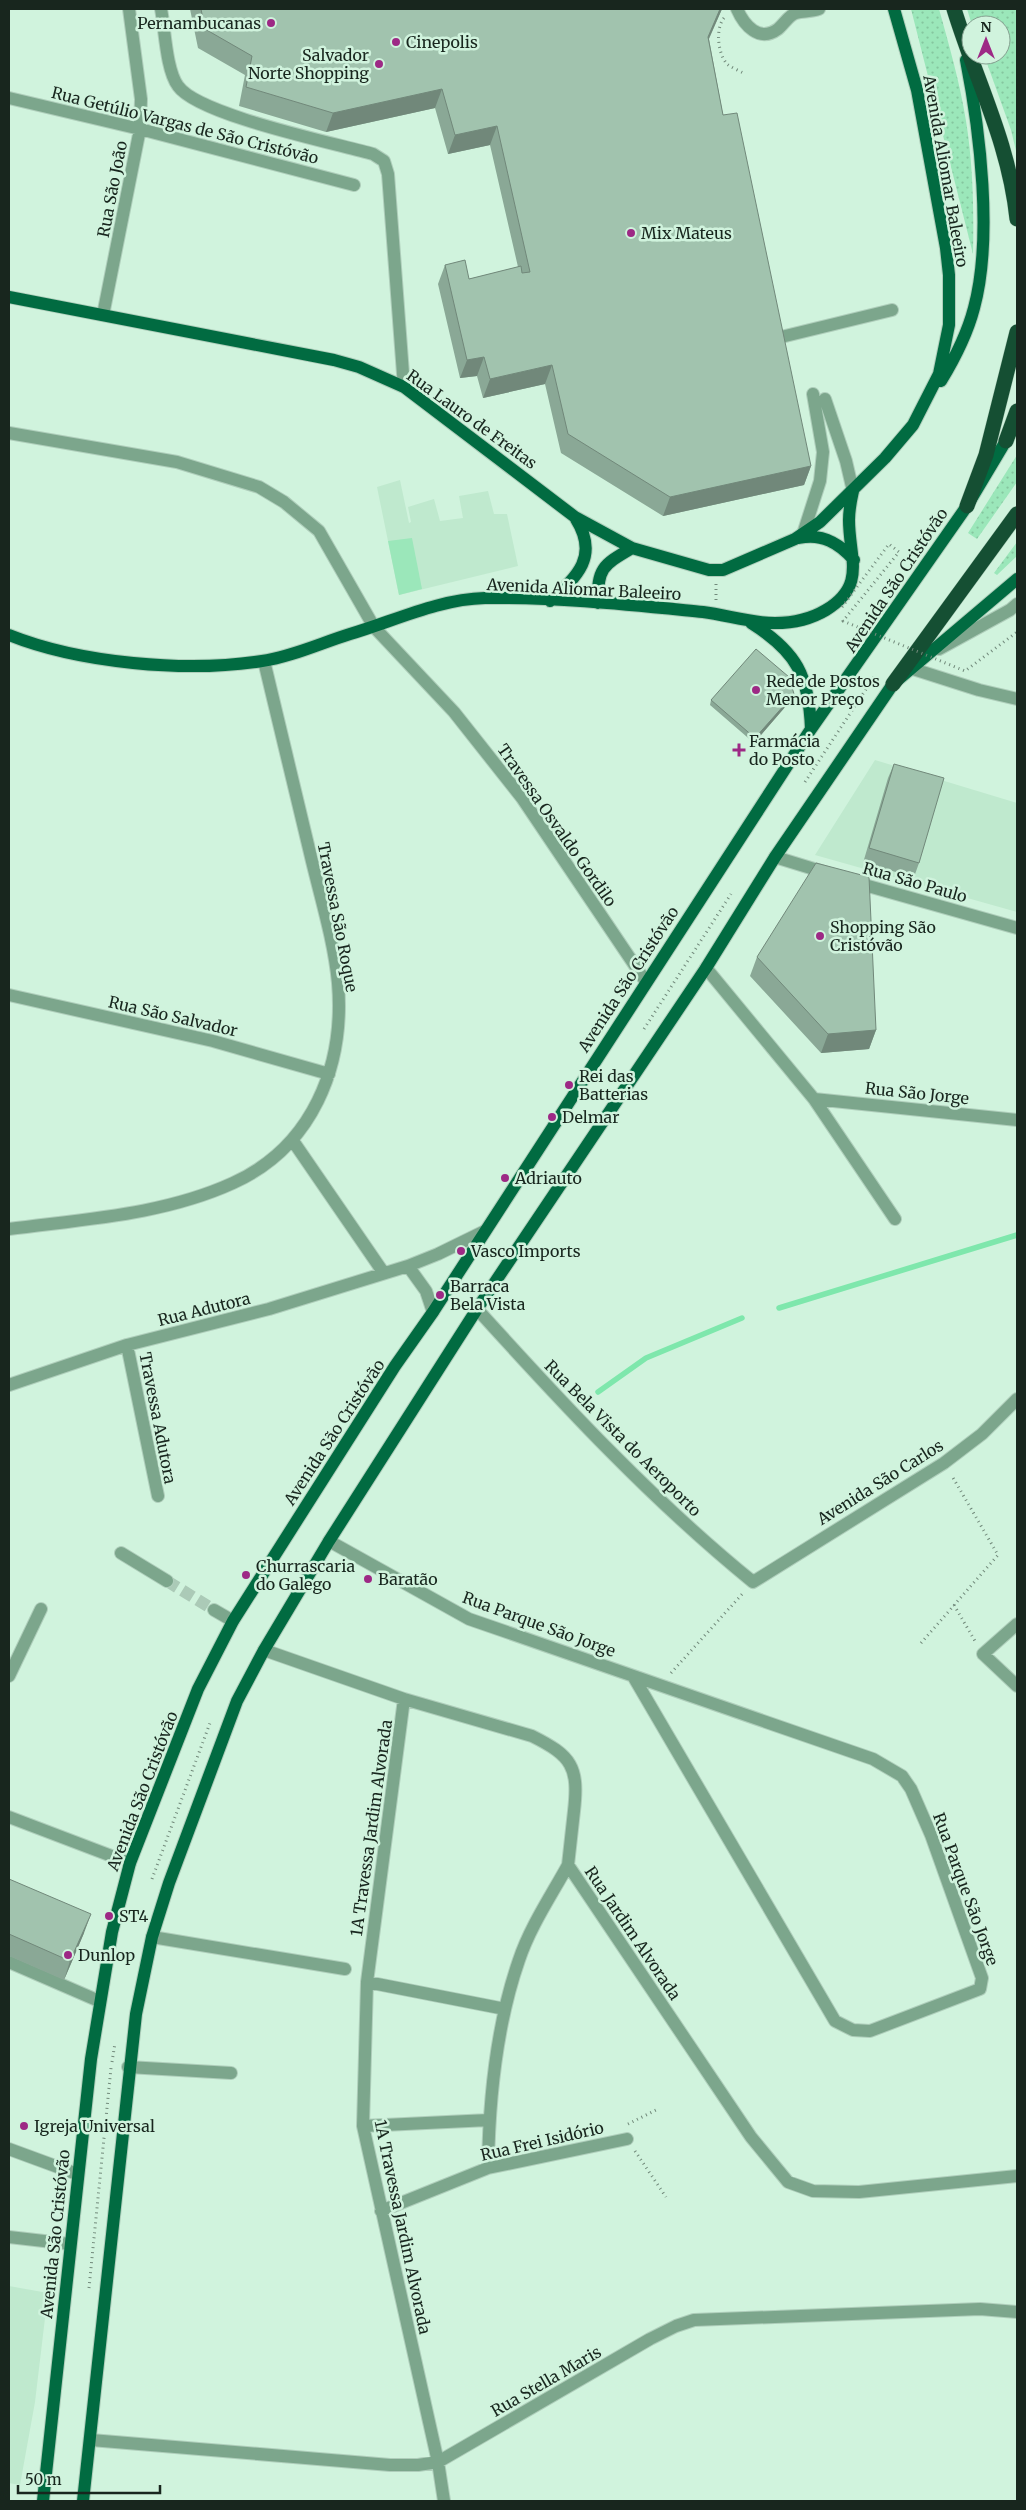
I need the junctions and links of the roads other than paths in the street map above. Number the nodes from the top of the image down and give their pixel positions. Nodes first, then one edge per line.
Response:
1 (129, 9) edge
2 (161, 9) edge
3 (819, 9) edge
4 (894, 9) edge
5 (954, 9) edge
6 (734, 11) edge
7 (793, 11) edge
8 (960, 28) junction
9 (9, 98) edge
10 (140, 128) junction
11 (354, 185) dead end
12 (1017, 219) edge
13 (9, 296) edge
14 (892, 310) dead end
15 (103, 315) junction
16 (1017, 332) edge
17 (777, 338) edge
18 (404, 387) junction
19 (923, 410) junction
20 (1017, 412) edge
21 (1017, 420) edge
22 (9, 433) edge
23 (1006, 441) junction
24 (854, 491) junction
25 (967, 506) junction
26 (1017, 514) edge
27 (575, 517) junction
28 (799, 537) junction
29 (632, 548) junction
30 (854, 560) junction
31 (723, 570) joint
32 (1017, 578) edge
33 (550, 601) junction
34 (598, 603) junction
35 (1017, 604) edge
36 (749, 622) junction
37 (374, 627) junction
38 (9, 634) edge
39 (930, 654) junction
40 (264, 661) junction
41 (910, 668) junction
42 (894, 684) junction
43 (1017, 699) edge
44 (811, 729) junction
45 (775, 857) junction
46 (1017, 928) edge
47 (706, 968) junction
48 (646, 982) junction
49 (9, 996) edge
50 (329, 1074) junction
51 (814, 1099) junction
52 (1017, 1120) edge
53 (293, 1141) junction
54 (895, 1219) dead end
55 (9, 1229) edge
56 (485, 1230) junction
57 (408, 1266) junction
58 (383, 1272) junction
59 (477, 1309) junction
60 (433, 1312) junction
61 (127, 1345) junction
62 (9, 1385) edge
63 (1017, 1399) edge
64 (158, 1496) dead end
65 (329, 1541) junction
66 (121, 1553) dead end
67 (167, 1581) tunnel mouth
68 (753, 1582) joint
69 (41, 1609) dead end
70 (214, 1610) tunnel mouth
71 (233, 1621) junction
72 (1017, 1624) edge
73 (264, 1650) junction
74 (9, 1676) edge
75 (633, 1676) junction
76 (1017, 1686) edge
77 (404, 1699) junction
78 (9, 1817) edge
79 (130, 1863) junction
80 (568, 1865) junction
81 (152, 1937) junction
82 (9, 1962) edge
83 (345, 1969) dead end
84 (366, 1982) junction
85 (99, 2001) junction
86 (505, 2009) junction
87 (128, 2068) junction
88 (231, 2074) dead end
89 (489, 2120) junction
90 (363, 2126) junction
91 (627, 2139) road end
92 (9, 2149) edge
93 (488, 2168) junction
94 (77, 2174) junction
95 (1017, 2176) edge
96 (381, 2211) junction
97 (9, 2236) edge
98 (70, 2244) junction
99 (1017, 2312) edge
100 (91, 2440) junction
101 (438, 2462) junction
102 (43, 2501) edge
103 (84, 2501) edge
104 (444, 2501) edge

1 - 10 street, Rua São João
2 - 18 street
3 - 7 street
4 - 19 main road, Avenida Aliomar Baleeiro
5 - 8 highway
6 - 7 street
8 - 12 highway
8 - 19 main road
9 - 10 street, Rua Getúlio Vargas de São Cristóvão
10 - 11 street, Rua Getúlio Vargas de São Cristóvão
10 - 15 street, Rua São João
13 - 15 main road, Rua Lauro de Freitas
14 - 17 street
15 - 18 main road, Rua Lauro de Freitas
16 - 25 highway
18 - 27 main road, Rua Lauro de Freitas
19 - 24 main road, Avenida Aliomar Baleeiro
20 - 23 highway
21 - 23 main road, Avenida São Cristóvão
22 - 37 street, Travessa Osvaldo Gordilo
23 - 25 main road, Avenida São Cristóvão
24 - 28 main road, Avenida Aliomar Baleeiro
24 - 28 street
24 - 30 main road, Avenida Aliomar Baleeiro
25 - 44 main road, Avenida São Cristóvão
26 - 42 highway
27 - 29 main road, Rua Lauro de Freitas
27 - 33 main road
28 - 30 main road
28 - 31 main road, Avenida Aliomar Baleeiro
29 - 31 main road, Rua Lauro de Freitas
29 - 34 main road
30 - 36 main road, Avenida Aliomar Baleeiro
32 - 39 main road
33 - 34 main road, Avenida Aliomar Baleeiro
33 - 37 main road, Avenida Aliomar Baleeiro
34 - 36 main road, Avenida Aliomar Baleeiro
35 - 39 street
36 - 44 main road
37 - 40 main road, Avenida Aliomar Baleeiro
37 - 48 street, Travessa Osvaldo Gordilo
38 - 40 main road, Avenida Aliomar Baleeiro
39 - 41 main road
40 - 50 street, Travessa São Roque
41 - 42 main road
41 - 43 street
42 - 45 main road
44 - 48 main road, Avenida São Cristóvão
45 - 46 street, Rua São Paulo
45 - 47 main road
47 - 51 street
47 - 59 main road
48 - 56 main road, Avenida São Cristóvão
49 - 50 street, Rua São Salvador
50 - 53 street, Travessa São Roque
51 - 52 street, Rua São Jorge
51 - 54 street
53 - 55 street, Travessa São Roque
53 - 58 street
56 - 57 street, Rua Adutora
56 - 60 main road, Avenida São Cristóvão
57 - 58 street, Rua Adutora
57 - 60 street
58 - 61 street, Rua Adutora
59 - 65 main road
59 - 68 street, Rua Bela Vista do Aeroporto
60 - 71 main road, Avenida São Cristóvão
61 - 62 street, Rua Adutora
61 - 64 street, Travessa Adutora
63 - 68 street, Avenida São Carlos
65 - 73 main road
65 - 75 street, Rua Parque São Jorge
66 - 67 street
69 - 74 street
70 - 71 street
71 - 79 main road, Avenida São Cristóvão
72 - 76 street
73 - 77 street, Rua Jardim Alvorada
73 - 81 main road
75 - 75 street, Rua Parque São Jorge
77 - 80 street, Rua Jardim Alvorada
77 - 84 street, 1A Travessa Jardim Alvorada
78 - 79 street
79 - 85 main road, Avenida São Cristóvão
80 - 86 street
80 - 95 street, Rua Jardim Alvorada
81 - 83 street
81 - 87 main road
82 - 85 street
84 - 86 street
84 - 90 street, 1A Travessa Jardim Alvorada
85 - 94 main road, Avenida São Cristóvão
86 - 89 street
87 - 88 street
87 - 100 main road
89 - 90 street
89 - 93 street
90 - 96 street, 1A Travessa Jardim Alvorada
91 - 93 street, Rua Frei Isidório
92 - 94 street
93 - 96 street, Rua Frei Isidório
94 - 98 main road, Avenida São Cristóvão
96 - 101 street, 1A Travessa Jardim Alvorada
97 - 98 street
98 - 102 main road, Avenida São Cristóvão
99 - 101 street, Rua Stella Maris
100 - 101 street, Rua Stella Maris
100 - 103 main road
101 - 104 street, 1A Travessa Jardim Alvorada

